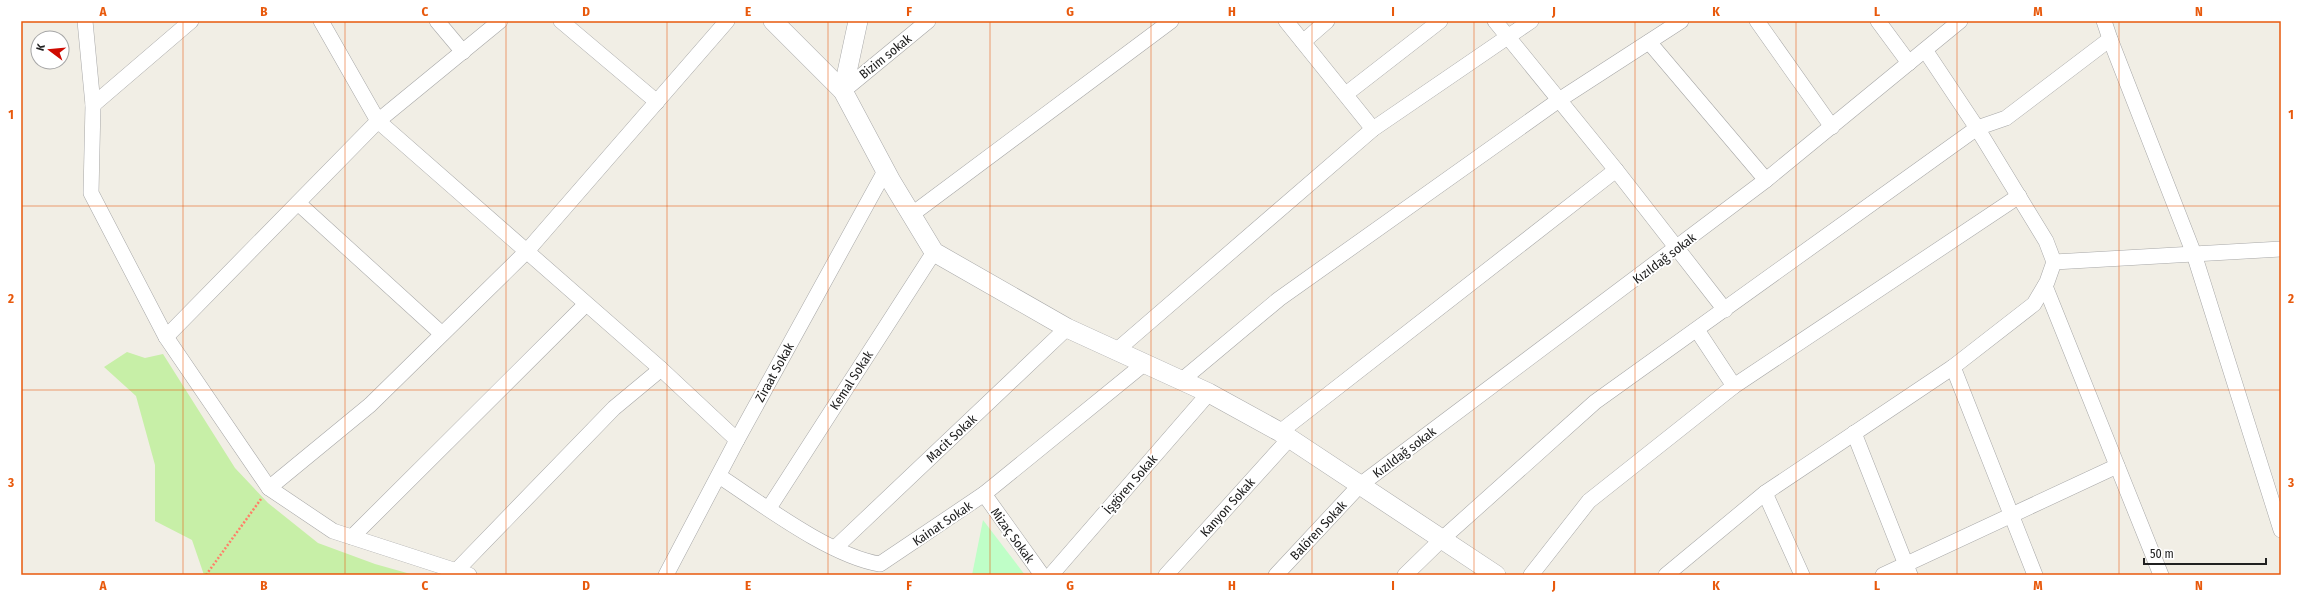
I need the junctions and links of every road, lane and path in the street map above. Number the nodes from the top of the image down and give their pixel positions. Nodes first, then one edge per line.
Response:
1 (85, 21) edge
2 (191, 21) edge
3 (321, 21) edge
4 (437, 21) edge
5 (500, 21) edge
6 (561, 21) edge
7 (727, 21) edge
8 (773, 21) edge
9 (858, 21) edge
10 (928, 21) edge
11 (1171, 21) edge
12 (1286, 21) edge
13 (1327, 21) edge
14 (1440, 21) edge
15 (1495, 21) edge
16 (1531, 21) edge
17 (1680, 21) edge
18 (1757, 21) edge
19 (1878, 21) edge
20 (1960, 21) edge
21 (2104, 21) edge
22 (1508, 37) junction
23 (2110, 39) junction
24 (1304, 42) junction
25 (1649, 42) junction
26 (1925, 50) junction
27 (463, 52) junction
28 (1909, 63) junction
29 (843, 91) junction
30 (1346, 94) junction
31 (1559, 100) junction
32 (656, 102) junction
33 (93, 104) junction
34 (378, 121) junction
35 (1832, 127) junction
36 (1977, 128) junction
37 (1373, 129) junction
38 (885, 170) junction
39 (1616, 170) junction
40 (1766, 180) junction
41 (2019, 196) junction
42 (298, 203) junction
43 (911, 215) junction
44 (1678, 248) junction
45 (2281, 249) edge
46 (527, 251) junction
47 (934, 252) junction
48 (2194, 254) junction
49 (2054, 262) junction
50 (2045, 286) junction
51 (586, 304) junction
52 (1725, 310) junction
53 (1067, 328) junction
54 (1697, 330) junction
55 (442, 334) junction
56 (166, 337) junction
57 (1117, 350) junction
58 (1145, 363) junction
59 (1953, 367) junction
60 (661, 369) junction
61 (1182, 380) junction
62 (1734, 386) junction
63 (1209, 393) junction
64 (1854, 433) junction
65 (1284, 435) junction
66 (737, 440) junction
67 (2117, 466) junction
68 (719, 476) junction
69 (1360, 485) junction
70 (269, 488) junction
71 (1765, 493) junction
72 (984, 494) junction
73 (769, 508) junction
74 (2011, 515) junction
75 (2281, 530) edge
76 (352, 537) junction
77 (1442, 538) junction
78 (835, 548) junction
79 (1908, 570) edge
80 (462, 573) edge
81 (206, 575) edge
82 (666, 575) edge
83 (1042, 575) edge
84 (1050, 575) edge
85 (1166, 575) edge
86 (1276, 575) edge
87 (1406, 575) edge
88 (1496, 575) edge
89 (1531, 575) edge
90 (1666, 575) edge
91 (1802, 575) edge
92 (1883, 575) edge
93 (2034, 575) edge
94 (2161, 575) edge

1 - 33 street
2 - 33 street
3 - 34 street
4 - 27 street
5 - 27 street
6 - 32 street
7 - 32 street
8 - 29 street
9 - 29 street
10 - 29 street, Bizim sokak
11 - 43 street
12 - 24 street
13 - 24 street
14 - 30 street
15 - 22 street
16 - 22 street
17 - 25 street
18 - 35 street
19 - 28 street
20 - 26 street, Kızıldağ sokak
21 - 23 street
22 - 31 street
22 - 37 street
23 - 36 street
23 - 48 street
24 - 30 street
25 - 31 street
25 - 40 street
26 - 28 street, Kızıldağ sokak
26 - 36 street
27 - 34 street
28 - 35 street, Kızıldağ sokak
29 - 38 street
30 - 37 street
31 - 39 street
31 - 61 street
32 - 46 street
33 - 56 street
34 - 42 street
34 - 46 street
35 - 40 street, Kızıldağ sokak
36 - 41 street
36 - 52 street
37 - 57 street
38 - 43 street
38 - 66 street, Ziraat Sokak
39 - 44 street
39 - 65 street, Kanyon Sokak
40 - 44 street, Kızıldağ sokak
41 - 49 street
41 - 62 street
42 - 55 street
42 - 56 street
43 - 47 street
44 - 52 street
44 - 69 street, Kızıldağ sokak
45 - 48 street
46 - 51 street
46 - 55 street
47 - 53 street
47 - 73 street, Kemal Sokak
48 - 49 street
48 - 75 street
49 - 50 street
50 - 59 street
50 - 67 street
51 - 60 street
51 - 76 street
52 - 54 street
53 - 57 street
53 - 78 street, Macit Sokak
54 - 62 street
54 - 77 street
55 - 70 street
56 - 70 street
57 - 58 street
58 - 61 street
58 - 72 street, Kainat Sokak
59 - 64 street
59 - 74 street
60 - 66 street
60 - 80 street
61 - 63 street
62 - 89 street
63 - 65 street
63 - 84 street, İşgören Sokak
64 - 71 street
64 - 79 street
65 - 69 street
65 - 85 street, Kanyon Sokak
66 - 68 street, Ziraat Sokak
67 - 74 street
67 - 94 street
68 - 73 street, Kainat Sokak
68 - 82 street, Ziraat Sokak
69 - 77 street
69 - 86 street, Balören Sokak
70 - 76 street
70 - 81 path
71 - 90 street
71 - 91 street
72 - 78 street, Kainat Sokak
72 - 83 street, Mizaç Sokak
73 - 78 street, Kainat Sokak
74 - 79 street
74 - 93 street
76 - 80 street
77 - 87 street
77 - 88 street
79 - 92 street

